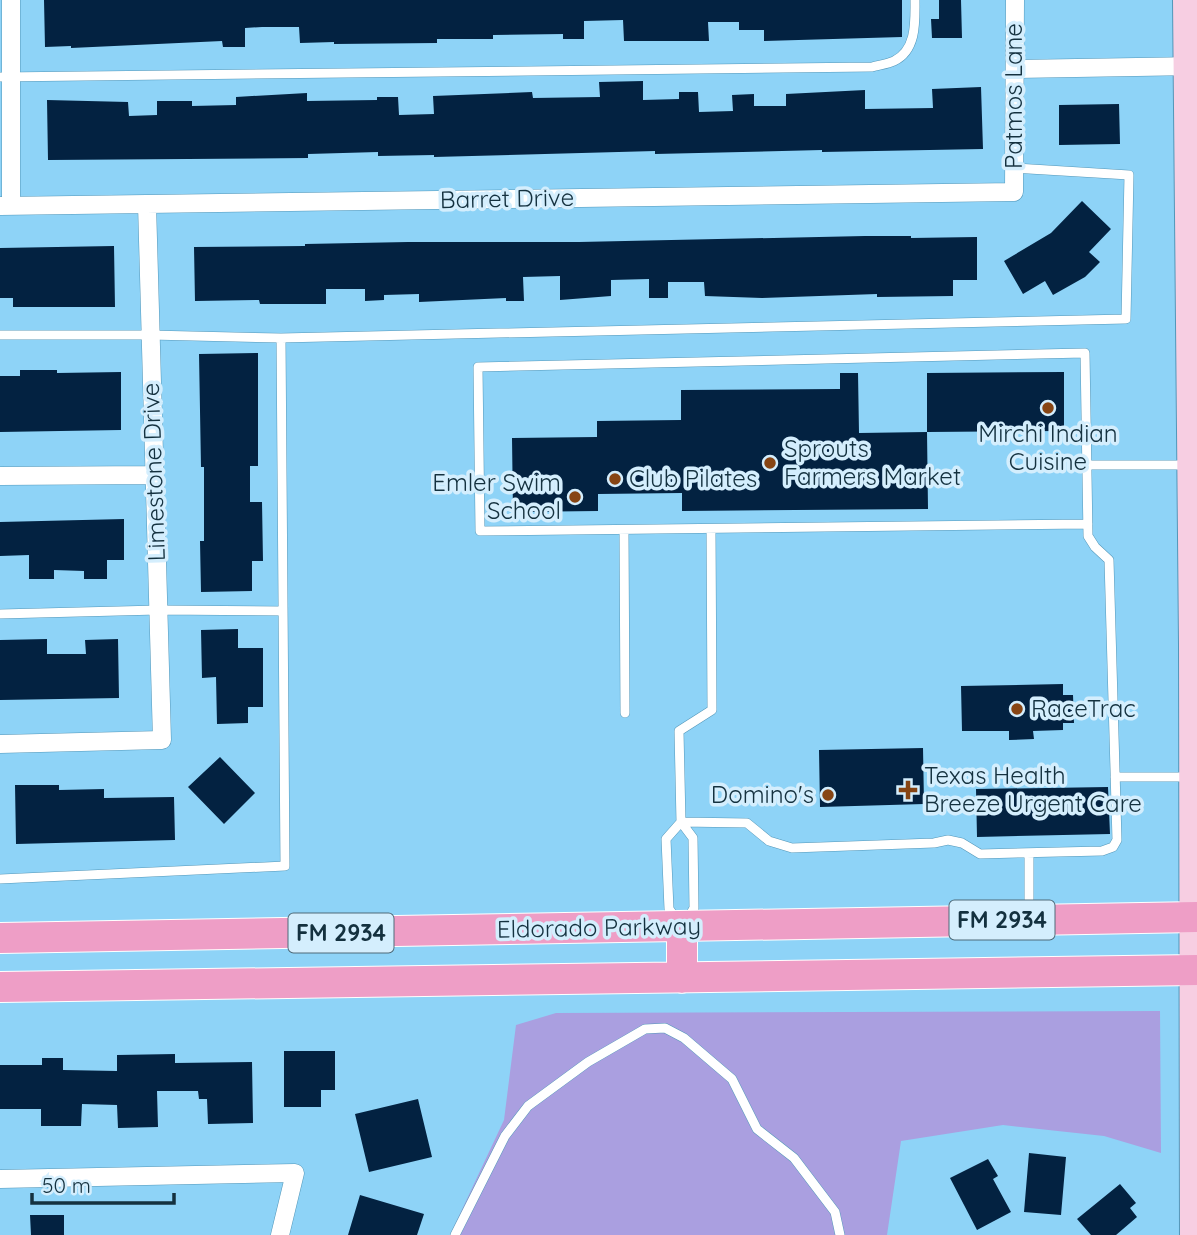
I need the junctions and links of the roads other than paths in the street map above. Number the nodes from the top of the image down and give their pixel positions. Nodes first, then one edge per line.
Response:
1 (11, 0) edge
2 (915, 0) edge
3 (1015, 0) edge
4 (1186, 0) edge
5 (1191, 67) edge
6 (1014, 69) junction
7 (6, 77) edge
8 (1014, 168) junction
9 (1014, 192) joint
10 (147, 204) junction
11 (6, 206) edge
12 (0, 335) edge
13 (150, 335) junction
14 (281, 338) junction
15 (1088, 465) junction
16 (1193, 465) edge
17 (154, 474) junction
18 (0, 476) edge
19 (1088, 524) junction
20 (711, 529) junction
21 (624, 531) junction
22 (158, 610) junction
23 (283, 611) junction
24 (0, 614) edge
25 (625, 713) dead end
26 (0, 744) edge
27 (1115, 777) junction
28 (1191, 777) junction
29 (681, 822) junction
30 (1029, 853) junction
31 (0, 879) edge
32 (1194, 917) edge
33 (1029, 919) junction
34 (682, 927) junction
35 (0, 938) edge
36 (1195, 970) edge
37 (682, 978) junction
38 (0, 987) edge
39 (0, 1179) edge
40 (281, 1235) edge
41 (455, 1235) edge
42 (840, 1235) edge
43 (1193, 1235) edge

1 - 7 street
2 - 7 lane
3 - 6 street, Patmos Lane
4 - 5 main road
5 - 6 street
5 - 16 main road
6 - 8 street, Patmos Lane
7 - 11 street
8 - 9 street, Patmos Lane
8 - 14 lane
9 - 10 street, Barret Drive
10 - 11 street, Barret Drive
10 - 13 street, Limestone Drive
12 - 13 lane
13 - 14 lane
13 - 17 street, Limestone Drive
14 - 23 lane
15 - 16 lane
15 - 19 lane
15 - 21 lane
16 - 28 main road
17 - 18 street
17 - 22 street, Limestone Drive
19 - 20 lane
19 - 27 lane
20 - 21 lane
20 - 29 lane
21 - 25 lane
22 - 23 lane
22 - 24 lane
22 - 26 street, Limestone Drive
23 - 31 lane
27 - 28 lane
27 - 30 lane
28 - 32 main road
29 - 30 lane
29 - 34 lane
29 - 34 lane
30 - 33 lane
32 - 33 main road, Eldorado Parkway / FM 2934
32 - 36 main road
33 - 34 main road, Eldorado Parkway / FM 2934
34 - 35 main road, Eldorado Parkway / FM 2934
34 - 37 main road
36 - 37 main road, Eldorado Parkway / FM 2934
36 - 43 main road
37 - 38 main road, Eldorado Parkway / FM 2934
39 - 40 street
41 - 42 lane

